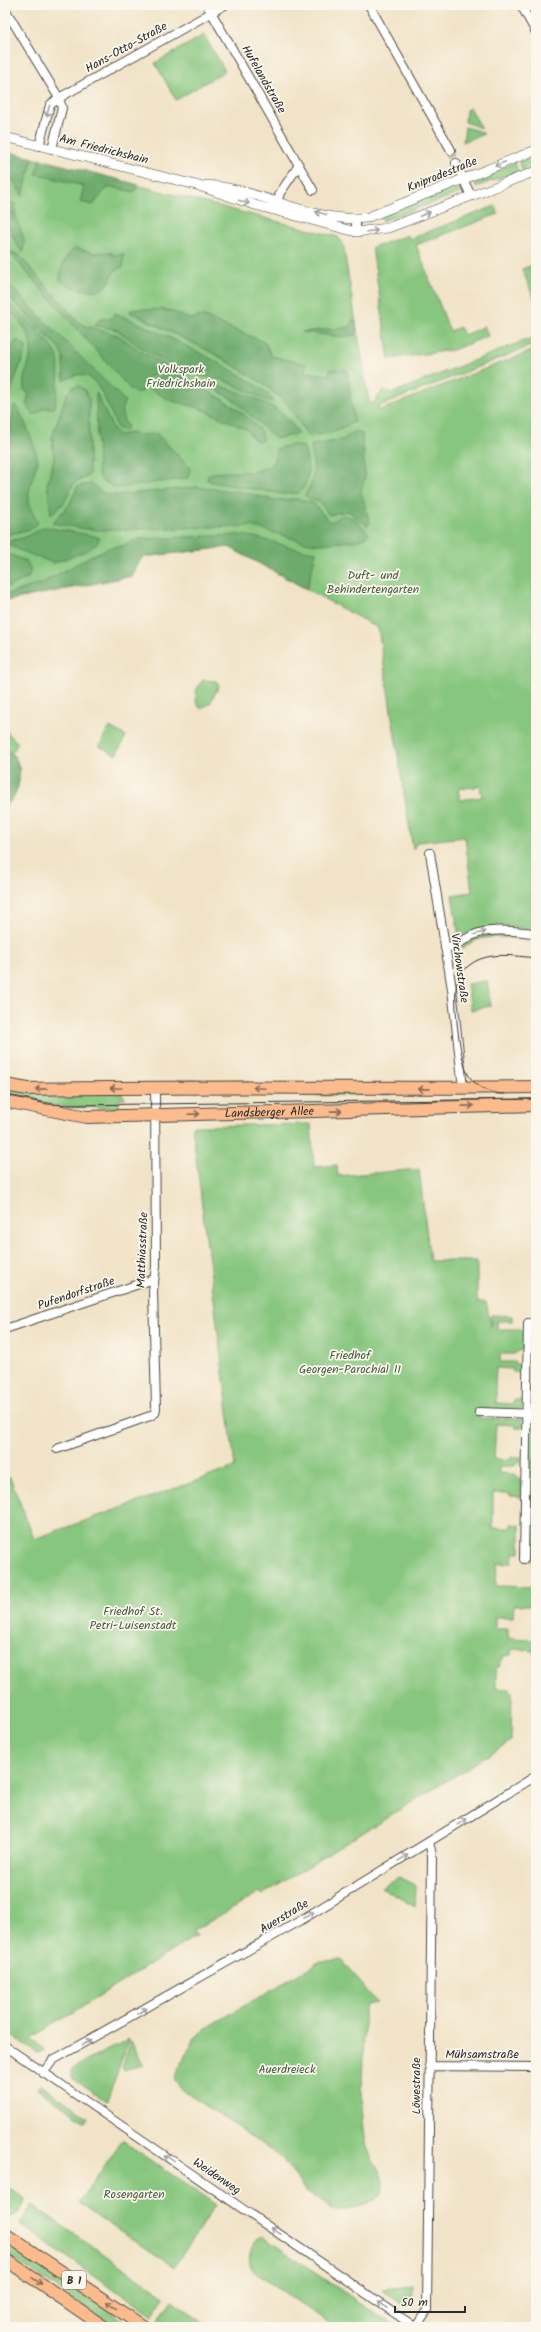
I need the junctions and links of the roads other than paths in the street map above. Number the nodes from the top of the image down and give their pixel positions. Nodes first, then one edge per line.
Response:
1 (225, 5) edge
2 (369, 5) edge
3 (521, 5) edge
4 (5, 9) edge
5 (209, 9) edge
6 (536, 32) edge
7 (59, 98) junction
8 (5, 137) edge
9 (39, 146) junction
10 (52, 149) junction
11 (451, 150) tunnel mouth
12 (536, 150) edge
13 (456, 163) tunnel mouth
14 (299, 165) junction
15 (536, 170) edge
16 (463, 179) junction
17 (196, 185) junction
18 (313, 190) dead end
19 (470, 196) junction
20 (277, 202) junction
21 (356, 219) junction
22 (356, 232) junction
23 (430, 852) dead end
24 (536, 933) edge
25 (445, 948) junction
26 (5, 1085) edge
27 (155, 1087) junction
28 (536, 1087) edge
29 (463, 1088) junction
30 (5, 1102) edge
31 (536, 1105) edge
32 (155, 1115) junction
33 (154, 1279) junction
34 (528, 1323) dead end
35 (5, 1329) edge
36 (479, 1412) dead end
37 (526, 1414) junction
38 (536, 1414) edge
39 (57, 1449) dead end
40 (524, 1559) dead end
41 (536, 1776) edge
42 (429, 1842) junction
43 (5, 2046) edge
44 (429, 2066) junction
45 (536, 2067) edge
46 (43, 2073) junction
47 (5, 2234) edge
48 (5, 2259) edge
49 (104, 2327) edge
50 (144, 2327) edge
51 (416, 2327) edge

1 - 5 street, Hans-Otto-Straße
2 - 11 street
3 - 6 street
4 - 7 street
5 - 7 street, Hans-Otto-Straße
5 - 14 street, Hufelandstraße
7 -> 9 street
7 - 10 street
8 - 9 street, Am Friedrichshain
9 - 10 street, Am Friedrichshain
10 - 17 street, Am Friedrichshain
12 -> 16 street, Kniprodestraße
13 - 16 street
14 - 18 street, Hufelandstraße
14 - 20 street
15 - 19 street
16 - 19 street
16 - 21 street, Kniprodestraße
17 - 20 street, Am Friedrichshain
17 -> 22 street, Am Friedrichshain
22 -> 19 street
21 -> 20 street, Am Friedrichshain
21 - 22 street
23 - 25 street, Virchowstraße
25 -> 24 street
25 - 29 street, Virchowstraße
27 -> 26 main road, Landsberger Allee
29 -> 27 main road, Landsberger Allee
27 - 32 street, Matthiasstraße
28 - 29 main road, Landsberger Allee
30 - 32 main road, Landsberger Allee
32 -> 31 main road, Landsberger Allee
32 - 33 street, Matthiasstraße
33 - 35 street, Pufendorfstraße
33 - 39 street, Matthiasstraße
34 - 37 street
36 - 37 street
37 - 38 street
37 - 40 street
42 -> 41 street, Auerstraße
42 - 44 street, Löwestraße
46 -> 42 street, Auerstraße
43 - 46 street, Weidenweg
44 - 45 street, Mühsamstraße
44 - 51 street, Löwestraße
51 -> 46 street, Weidenweg
50 -> 47 main road, B 1
48 -> 49 main road, B 1

